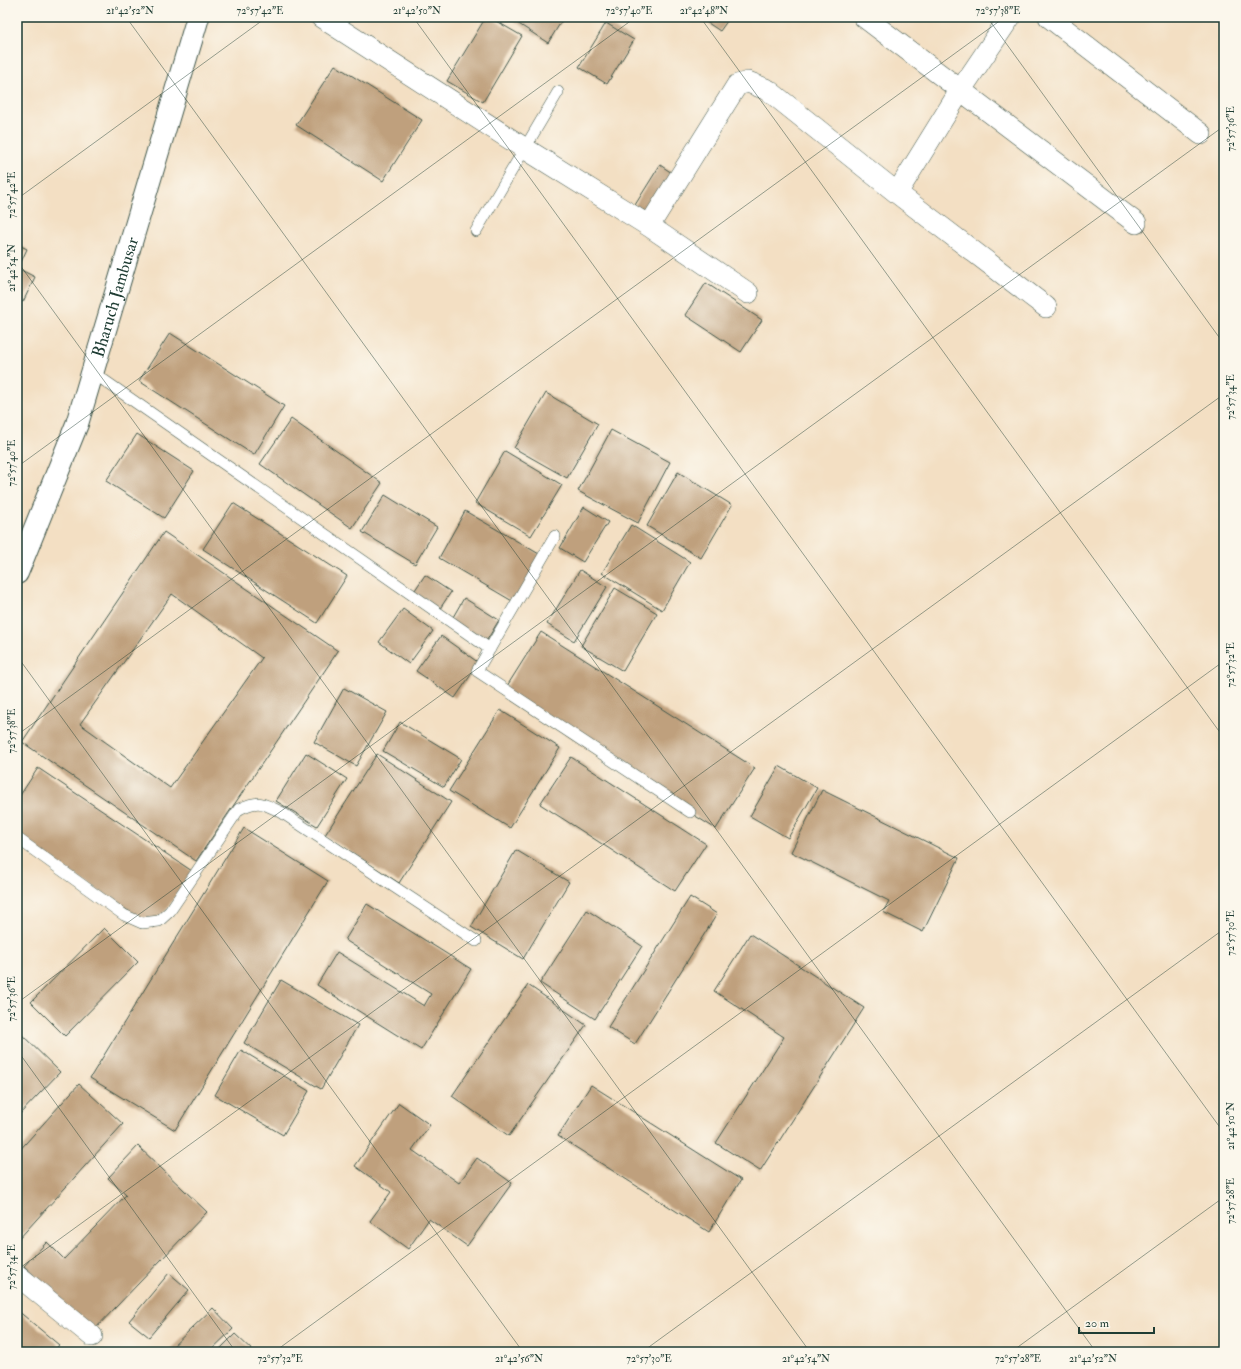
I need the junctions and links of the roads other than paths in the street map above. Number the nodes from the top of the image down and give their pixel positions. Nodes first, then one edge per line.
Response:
1 (198, 17) edge
2 (321, 17) edge
3 (864, 17) edge
4 (1010, 17) edge
5 (1049, 17) edge
6 (960, 91) junction
7 (558, 92) dead end
8 (1201, 134) dead end
9 (524, 148) junction
10 (897, 193) junction
11 (1136, 223) dead end
12 (649, 226) junction
13 (476, 231) dead end
14 (748, 293) dead end
15 (1046, 307) dead end
16 (92, 372) junction
17 (555, 536) dead end
18 (17, 573) edge
19 (490, 650) junction
20 (690, 812) dead end
21 (17, 838) edge
22 (476, 941) dead end
23 (17, 1275) edge
24 (92, 1336) dead end

1 - 16 highway, Bharuch Jambusar
2 - 9 street
3 - 6 street
4 - 6 street
5 - 8 street
6 - 10 street
6 - 11 street
7 - 9 lane
9 - 12 street
9 - 13 lane
10 - 12 street
10 - 15 street
12 - 14 street
16 - 18 highway, Bharuch Jambusar
16 - 19 lane
17 - 19 lane
19 - 20 lane
21 - 22 lane
23 - 24 street

